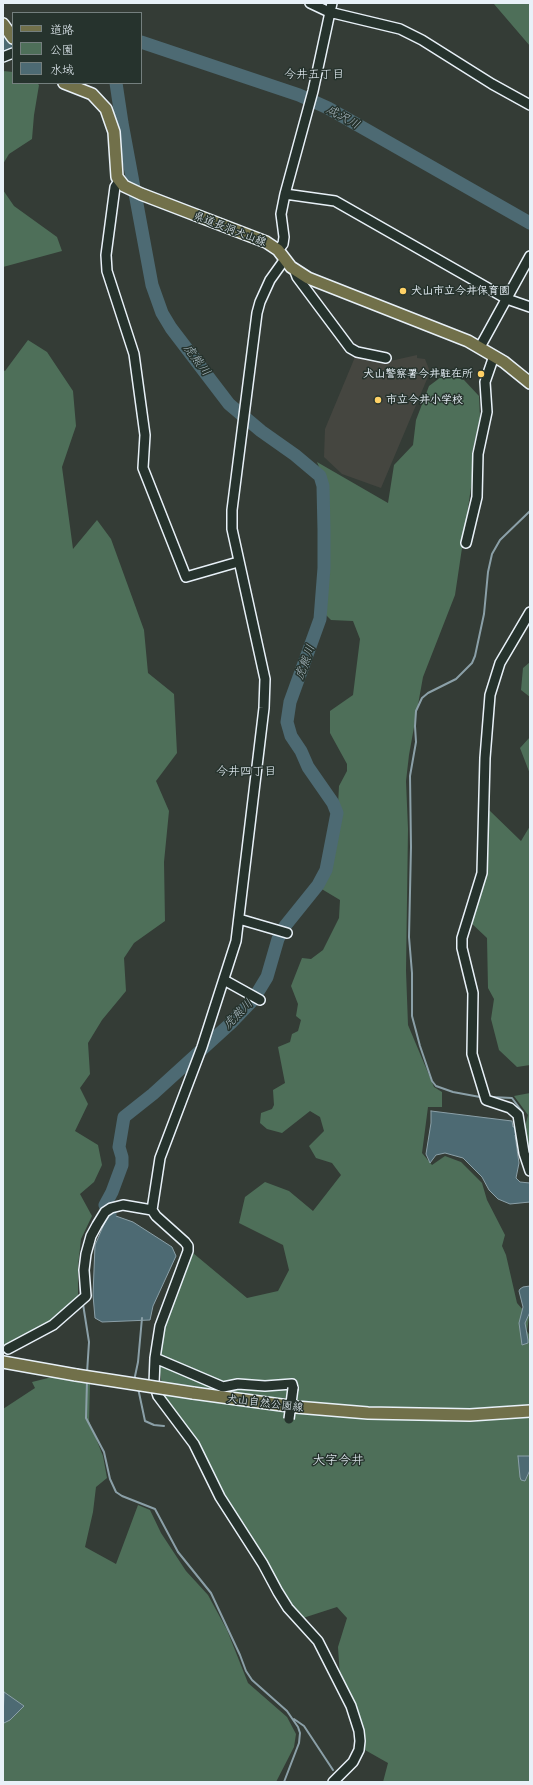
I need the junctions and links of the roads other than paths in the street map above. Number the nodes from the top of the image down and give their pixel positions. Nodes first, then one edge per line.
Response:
1 (310, 3) edge
2 (331, 7) edge
3 (3, 24) edge
4 (9, 35) edge
5 (67, 84) edge
6 (530, 105) edge
7 (119, 181) junction
8 (285, 194) junction
9 (282, 254) junction
10 (530, 256) edge
11 (294, 269) junction
12 (507, 299) junction
13 (530, 307) edge
14 (480, 346) junction
15 (494, 356) junction
16 (386, 358) dead end
17 (530, 383) edge
18 (466, 543) dead end
19 (238, 562) junction
20 (530, 612) edge
21 (239, 918) junction
22 (287, 933) dead end
23 (224, 980) junction
24 (260, 1000) dead end
25 (530, 1172) edge
26 (152, 1210) junction
27 (8, 1349) dead end
28 (156, 1358) junction
29 (3, 1362) edge
30 (530, 1411) edge
31 (288, 1419) dead end
32 (333, 1782) edge

1 - 2 street
2 - 6 street
2 - 8 street
3 - 4 main road
5 - 7 main road
7 - 9 main road, 県道長洞犬山線
7 - 19 street
8 - 9 street
8 - 12 street
9 - 11 main road, 県道長洞犬山線
9 - 19 street
10 - 12 street
11 - 14 main road, 県道長洞犬山線
11 - 16 street
12 - 13 street
12 - 14 street
14 - 15 main road, 県道長洞犬山線
15 - 17 main road, 県道長洞犬山線
15 - 18 street
19 - 21 street
20 - 25 street
21 - 22 street
21 - 23 street
23 - 24 street
23 - 26 street
26 - 27 street
26 - 28 street
28 - 31 street, bridge
28 - 32 street
29 - 30 main road, 犬山自然公園線, bridge

